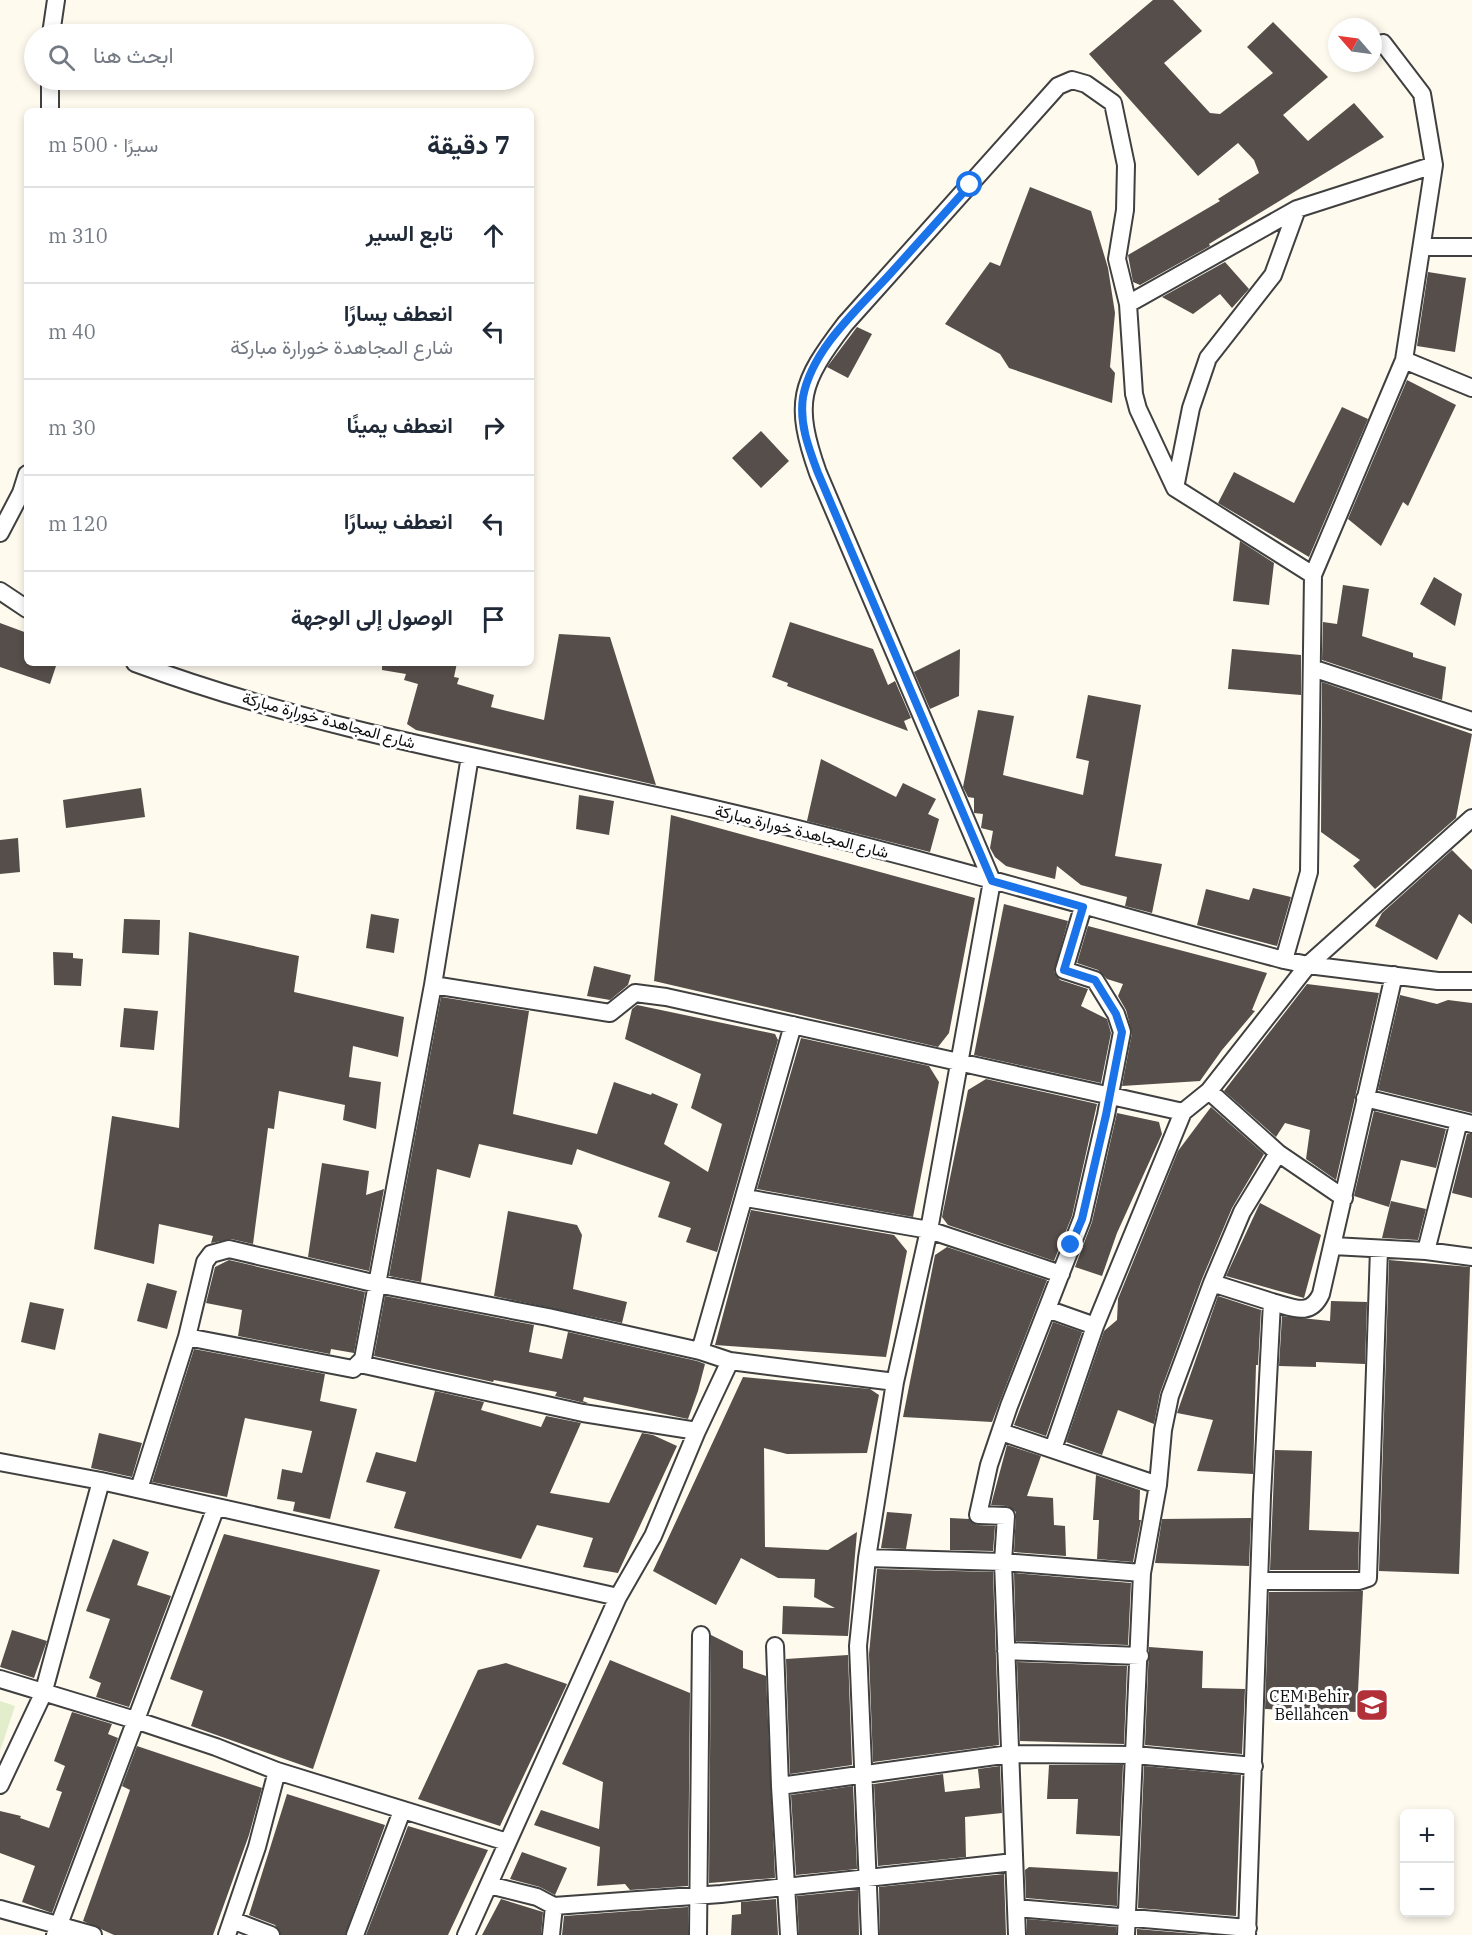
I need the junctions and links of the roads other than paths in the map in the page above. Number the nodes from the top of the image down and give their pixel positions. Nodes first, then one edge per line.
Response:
1 (56, 0) edge
2 (52, 24) edge
3 (1383, 43) dead end
4 (50, 90) edge
5 (50, 108) edge
6 (1434, 165) junction
7 (1297, 209) junction
8 (1423, 247) junction
9 (1472, 247) edge
10 (1128, 304) junction
11 (1404, 360) junction
12 (1472, 388) edge
13 (24, 484) edge
14 (1175, 488) junction
15 (0, 533) edge
16 (1313, 575) junction
17 (0, 591) edge
18 (24, 607) edge
19 (144, 666) edge
20 (1312, 668) junction
21 (1472, 721) edge
22 (470, 756) junction
23 (1472, 818) edge
24 (992, 881) junction
25 (1083, 907) junction
26 (1284, 960) junction
27 (1308, 965) junction
28 (1394, 975) junction
29 (1472, 981) edge
30 (433, 985) junction
31 (793, 1025) junction
32 (959, 1062) junction
33 (1209, 1091) junction
34 (1109, 1097) junction
35 (1365, 1098) junction
36 (1183, 1112) junction
37 (1465, 1123) edge
38 (1278, 1153) junction
39 (746, 1198) junction
40 (1344, 1198) junction
41 (929, 1230) junction
42 (1333, 1246) junction
43 (1379, 1249) junction
44 (1426, 1251) junction
45 (1472, 1257) edge
46 (1061, 1274) junction
47 (1212, 1283) junction
48 (378, 1284) junction
49 (1272, 1302) junction
50 (1047, 1309) junction
51 (1095, 1326) junction
52 (187, 1337) junction
53 (700, 1351) junction
54 (730, 1360) junction
55 (360, 1364) junction
56 (895, 1382) junction
57 (697, 1431) junction
58 (1001, 1432) junction
59 (1053, 1449) junction
60 (0, 1462) edge
61 (101, 1481) junction
62 (1158, 1485) junction
63 (140, 1489) junction
64 (216, 1507) junction
65 (867, 1558) junction
66 (1003, 1562) junction
67 (1142, 1573) junction
68 (1259, 1581) junction
69 (618, 1597) junction
70 (701, 1635) dead end
71 (775, 1646) dead end
72 (1006, 1651) junction
73 (1140, 1656) junction
74 (0, 1679) edge
75 (43, 1694) junction
76 (135, 1720) junction
77 (1010, 1754) junction
78 (1135, 1755) junction
79 (1254, 1766) junction
80 (277, 1771) junction
81 (864, 1774) junction
82 (0, 1785) edge
83 (780, 1786) junction
84 (402, 1811) junction
85 (507, 1842) junction
86 (1014, 1862) junction
87 (868, 1877) junction
88 (489, 1886) junction
89 (787, 1887) junction
90 (696, 1896) junction
91 (554, 1906) junction
92 (1016, 1908) junction
93 (0, 1909) edge
94 (1127, 1916) junction
95 (230, 1928) edge
96 (56, 1930) edge
97 (1247, 1932) edge
98 (93, 1935) edge
99 (271, 1935) edge
100 (355, 1935) edge
101 (466, 1935) edge
102 (551, 1935) edge
103 (698, 1935) edge
104 (789, 1935) edge
105 (870, 1935) edge
106 (1017, 1935) edge
107 (1126, 1935) edge

1 - 2 street
3 - 6 street
4 - 5 street
6 - 7 street
6 - 8 street
7 - 10 street
7 - 14 street
8 - 9 street
8 - 11 street
10 - 14 street
10 - 24 street
11 - 12 street
11 - 16 street
13 - 15 street
14 - 16 street
16 - 20 street
17 - 18 street
19 - 22 street, شارع المجاهدة خورارة مباركة
20 - 21 street
20 - 26 street
22 - 24 street, شارع المجاهدة خورارة مباركة
22 - 30 street
23 - 27 street
24 - 25 street, شارع المجاهدة خورارة مباركة
24 - 32 street
25 - 26 street, شارع المجاهدة خورارة مباركة
25 - 34 street
26 - 27 street, شارع المجاهدة خورارة مباركة
27 - 28 street, شارع المجاهدة خورارة مباركة
27 - 33 street
28 - 29 street, شارع المجاهدة خورارة مباركة
28 - 35 street
30 - 31 street
30 - 48 street
31 - 32 street
31 - 39 street
32 - 34 street
32 - 41 street
33 - 36 street
33 - 38 street
34 - 36 street
34 - 46 street
35 - 37 street
35 - 40 street
36 - 51 street
37 - 44 street
38 - 40 street
38 - 47 street
39 - 41 street
39 - 53 street
40 - 42 street
41 - 46 street
41 - 56 street
42 - 43 street
42 - 49 street
43 - 44 street
43 - 68 street
44 - 45 street
46 - 50 street
47 - 49 street
47 - 62 street
48 - 52 street
48 - 53 street
48 - 55 street
49 - 68 street
50 - 51 street
50 - 58 street
51 - 59 street
52 - 55 street
52 - 63 street
53 - 54 street
54 - 56 street
54 - 57 street
55 - 57 street
56 - 65 street
57 - 69 street
58 - 59 street
58 - 66 street
59 - 62 street
60 - 61 street
61 - 63 street
61 - 75 street
62 - 67 street
63 - 64 street
64 - 69 street
64 - 76 street
65 - 66 street
65 - 81 street
66 - 67 street
66 - 72 street
67 - 73 street
68 - 79 street
69 - 85 street
70 - 90 street
71 - 83 street
72 - 73 street
72 - 77 street
73 - 78 street
74 - 75 street
75 - 76 street
75 - 82 street
76 - 80 street
76 - 96 street
77 - 78 street
77 - 81 street
77 - 86 street
78 - 79 street
78 - 94 street
79 - 97 street
80 - 84 street
80 - 95 street
81 - 83 street
81 - 87 street
83 - 89 street
84 - 85 street
84 - 100 street
85 - 88 street
86 - 87 street
86 - 92 street
87 - 89 street
87 - 105 street
88 - 91 street
88 - 101 street
89 - 90 street
89 - 104 street
90 - 91 street
90 - 103 street
91 - 102 street
92 - 94 street
92 - 106 street
93 - 96 street
94 - 97 street
94 - 107 street
95 - 99 street
96 - 98 street

